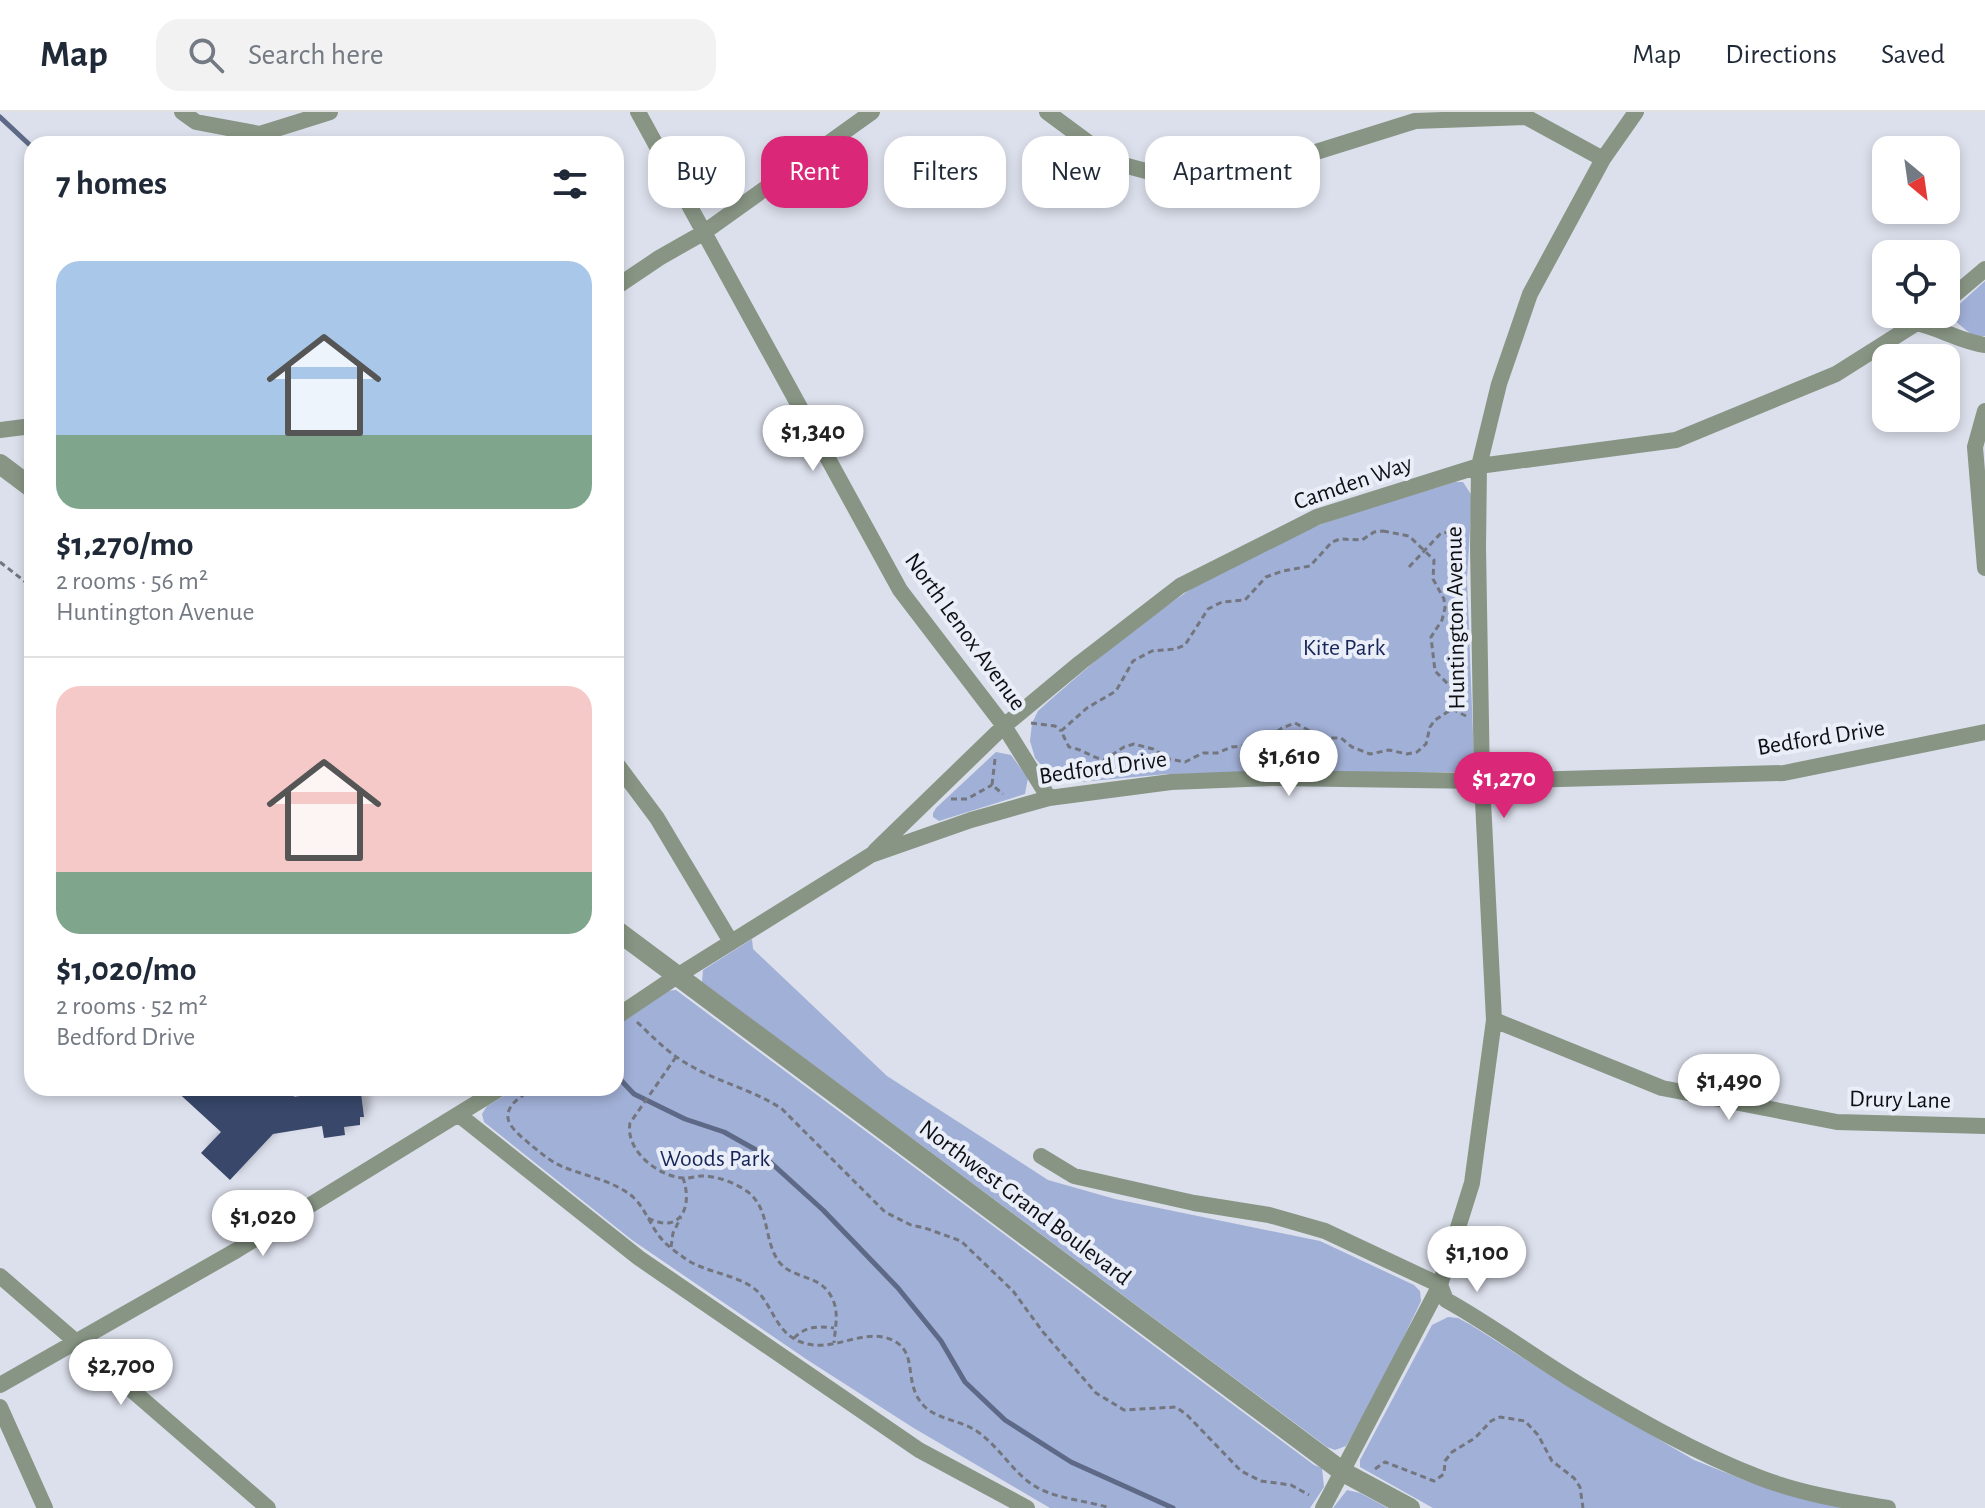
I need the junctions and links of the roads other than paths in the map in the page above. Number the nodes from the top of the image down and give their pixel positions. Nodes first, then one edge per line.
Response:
1 (182, 112) edge
2 (330, 112) edge
3 (638, 112) edge
4 (872, 112) edge
5 (1047, 112) edge
6 (1636, 112) edge
7 (1603, 159) junction
8 (703, 233) junction
9 (1985, 269) edge
10 (624, 282) edge
11 (1960, 290) edge
12 (1910, 328) edge
13 (1938, 328) edge
14 (1985, 345) edge
15 (1985, 411) edge
16 (24, 427) edge
17 (0, 430) edge
18 (0, 464) edge
19 (1479, 466) junction
20 (24, 482) edge
21 (1985, 568) edge
22 (1000, 730) junction
23 (1985, 732) edge
24 (624, 774) edge
25 (1482, 781) junction
26 (1049, 798) junction
27 (871, 855) junction
28 (624, 936) edge
29 (731, 942) junction
30 (677, 976) junction
31 (624, 1012) edge
32 (1494, 1020) junction
33 (489, 1096) edge
34 (459, 1115) junction
35 (1985, 1126) edge
36 (1041, 1156) dead end
37 (0, 1276) edge
38 (1440, 1285) junction
39 (77, 1342) junction
40 (0, 1385) edge
41 (0, 1407) edge
42 (1343, 1472) junction
43 (1321, 1504) edge
44 (45, 1508) edge
45 (268, 1508) edge
46 (1027, 1508) edge
47 (1410, 1508) edge
48 (1888, 1508) edge

1 - 2 street
3 - 8 street, North Lenox Avenue
4 - 8 street
5 - 7 street
6 - 7 street, Huntington Avenue
7 - 19 street, Huntington Avenue
8 - 10 street
8 - 22 street, North Lenox Avenue
9 - 11 street
12 - 19 street, Camden Way
13 - 14 street
15 - 21 street
16 - 17 street
18 - 20 street
19 - 22 street, Camden Way
19 - 25 street, Huntington Avenue
22 - 26 street, North Lenox Avenue
22 - 27 street, Camden Way
23 - 25 street, Bedford Drive
24 - 29 street
25 - 26 street, Bedford Drive
25 - 32 street, Huntington Avenue
26 - 27 street, Bedford Drive
27 - 29 street, Bedford Drive
28 - 30 street, Northwest Grand Boulevard
29 - 30 street, Bedford Drive
30 - 31 street, Bedford Drive
30 - 42 street, Northwest Grand Boulevard
32 - 35 street, Drury Lane
32 - 38 street, Huntington Avenue
33 - 34 street
34 - 39 street
34 - 46 street
36 - 38 street, Northwest Grand Boulevard
37 - 39 street
38 - 42 street, Huntington Avenue
38 - 48 street, Northwest Grand Boulevard
39 - 40 street
39 - 45 street
41 - 44 street
42 - 43 street, Huntington Avenue
42 - 47 street, Northwest Grand Boulevard

